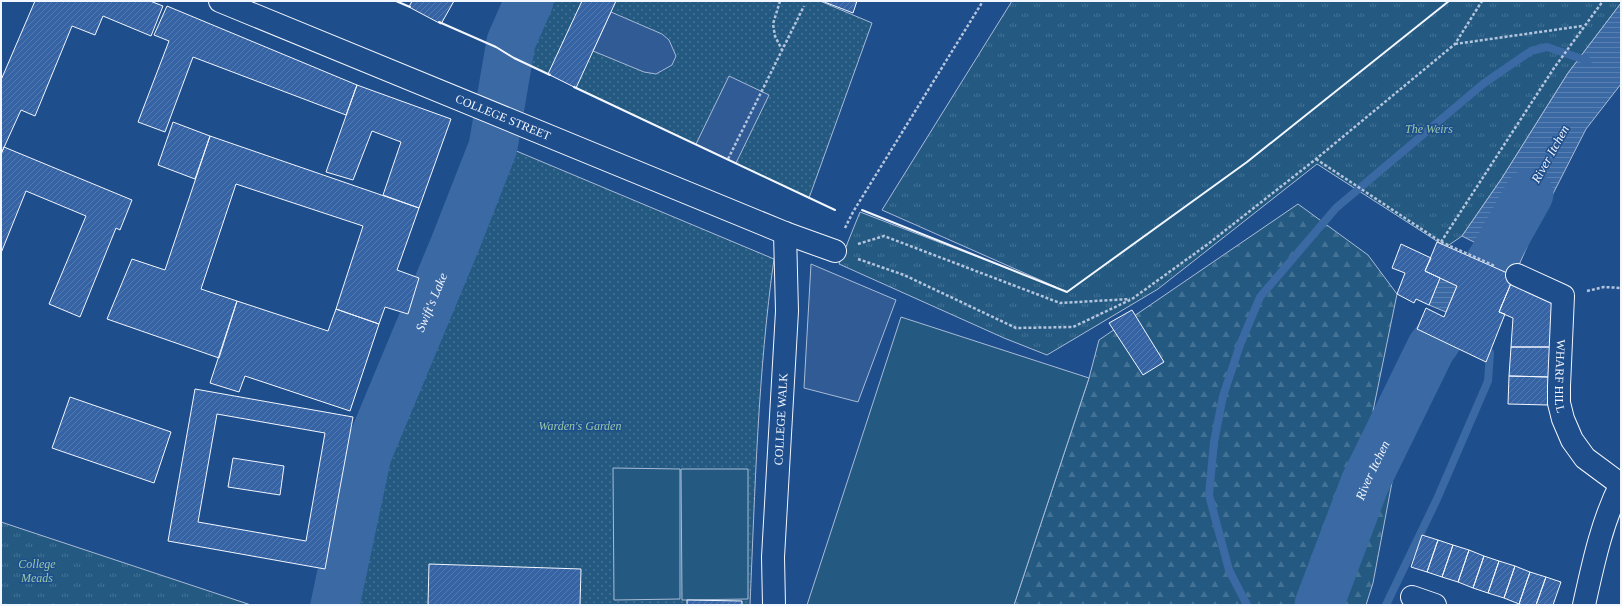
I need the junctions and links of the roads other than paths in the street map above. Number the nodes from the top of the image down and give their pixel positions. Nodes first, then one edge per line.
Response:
1 (220, 1) edge
2 (785, 233) junction
3 (835, 251) road end
4 (1517, 275) road end
5 (1621, 484) edge
6 (1412, 597) dead end
7 (774, 605) edge
8 (1435, 605) edge
9 (1584, 605) edge

1 - 2 street, COLLEGE STREET
2 - 3 street, COLLEGE STREET
2 - 7 street, COLLEGE WALK
4 - 5 street, WHARF HILL
5 - 9 street, WHARF HILL
6 - 8 street

